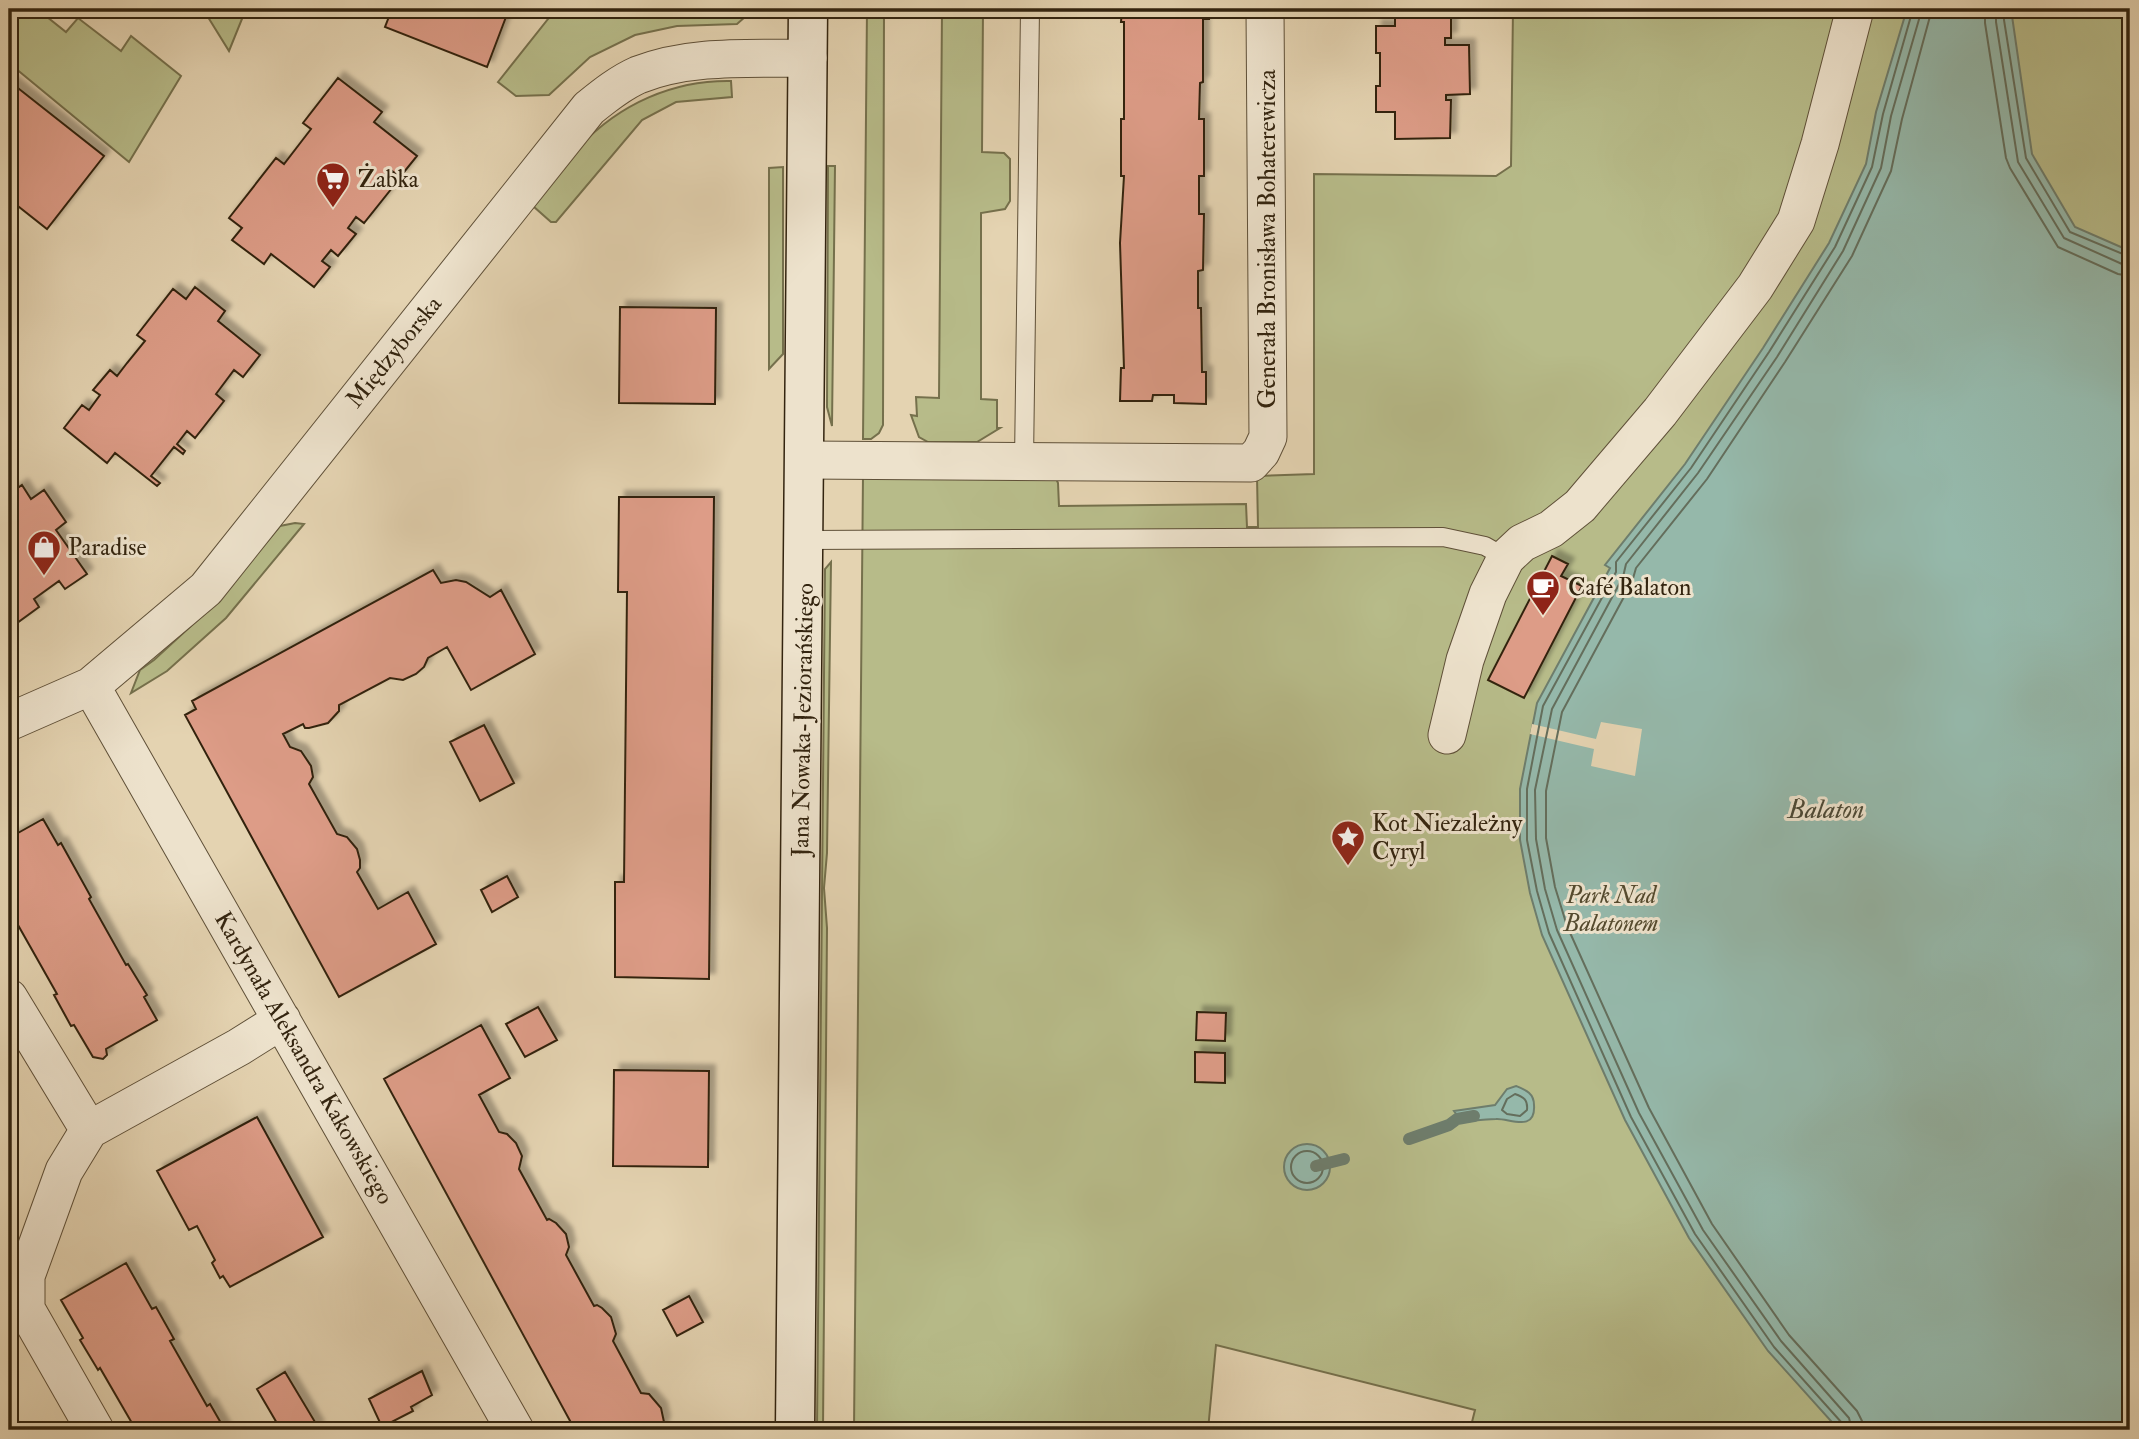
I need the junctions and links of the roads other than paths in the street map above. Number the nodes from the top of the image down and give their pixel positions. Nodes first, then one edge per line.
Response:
1 (808, 9) edge
2 (1030, 9) edge
3 (1265, 9) edge
4 (1855, 9) edge
5 (808, 58) junction
6 (806, 460) junction
7 (1024, 461) junction
8 (805, 540) junction
9 (1506, 558) junction
10 (92, 686) junction
11 (9, 722) edge
12 (1447, 735) dead end
13 (9, 998) edge
14 (282, 1020) junction
15 (89, 1130) junction
16 (95, 1430) edge
17 (515, 1430) edge
18 (795, 1430) edge

1 - 5 street, Jana Nowaka-Jeziorańskiego
2 - 7 lane
3 - 7 street, Generała Bronisława Bohaterewicza
4 - 9 street
5 - 6 street, Jana Nowaka-Jeziorańskiego
5 - 10 street, Międzyborska
6 - 7 street
6 - 8 street, Jana Nowaka-Jeziorańskiego
8 - 9 lane
8 - 18 street, Jana Nowaka-Jeziorańskiego
9 - 12 street
10 - 11 street, Międzyborska
10 - 14 street, Kardynała Aleksandra Kakowskiego
13 - 15 street
14 - 15 street
14 - 17 street, Kardynała Aleksandra Kakowskiego
15 - 16 street

